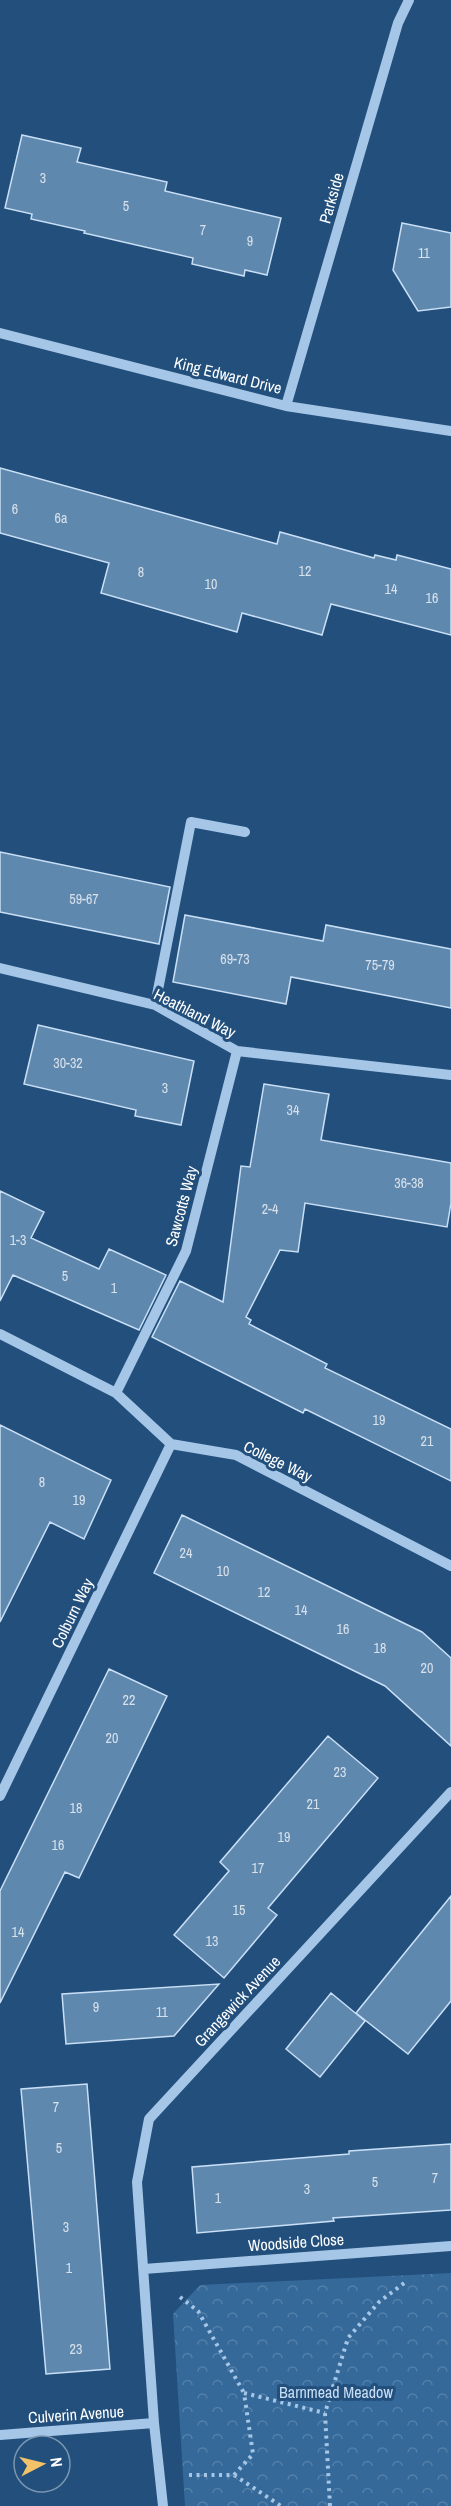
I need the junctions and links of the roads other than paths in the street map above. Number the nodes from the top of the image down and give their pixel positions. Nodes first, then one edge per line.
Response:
1 (409, 0) edge
2 (0, 333) edge
3 (286, 406) junction
4 (451, 431) edge
5 (245, 832) dead end
6 (0, 968) edge
7 (155, 1005) junction
8 (237, 1051) junction
9 (451, 1075) edge
10 (0, 1334) edge
11 (116, 1393) junction
12 (171, 1444) junction
13 (451, 1566) edge
14 (451, 1792) edge
15 (0, 1797) edge
16 (451, 2246) edge
17 (144, 2269) junction
18 (154, 2423) junction
19 (0, 2435) edge
20 (163, 2506) edge

1 - 3 street, Parkside
2 - 3 street, King Edward Drive
3 - 4 street, King Edward Drive
5 - 7 street
6 - 7 street, Heathland Way
7 - 8 street, Heathland Way
8 - 9 street, Heathland Way
8 - 11 street, Sawcotts Way
10 - 11 street
11 - 12 street
12 - 13 street, College Way
12 - 15 street, Colburn Way
14 - 17 street, Grangewick Avenue
16 - 17 street, Woodside Close
17 - 18 street, Grangewick Avenue
18 - 19 street, Culverin Avenue
18 - 20 street, Grangewick Avenue

